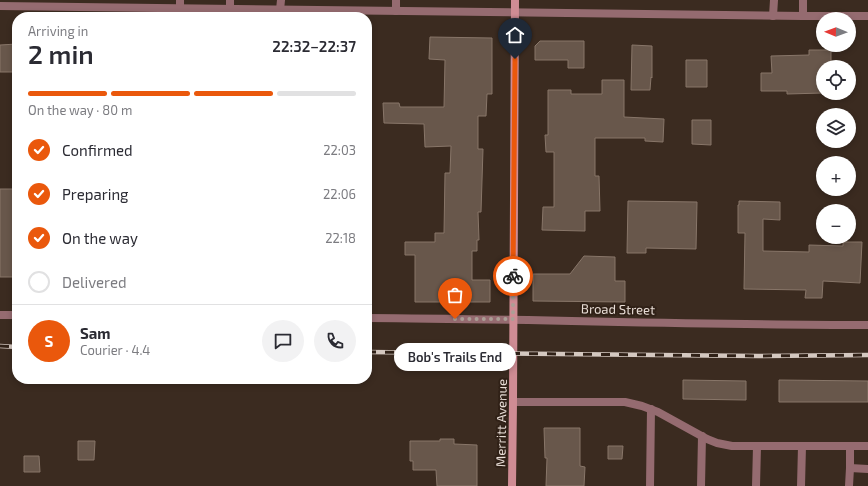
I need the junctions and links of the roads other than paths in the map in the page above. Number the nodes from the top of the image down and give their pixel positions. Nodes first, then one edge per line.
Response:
1 (230, 0) edge
2 (280, 0) edge
3 (396, 0) edge
4 (515, 0) edge
5 (774, 0) edge
6 (803, 0) edge
7 (180, 4) edge
8 (0, 6) edge
9 (230, 9) junction
10 (280, 10) junction
11 (396, 11) junction
12 (515, 13) junction
13 (773, 16) junction
14 (803, 16) junction
15 (868, 16) edge
16 (0, 315) edge
17 (12, 315) edge
18 (372, 318) edge
19 (513, 319) junction
20 (868, 325) edge
21 (513, 402) junction
22 (651, 409) junction
23 (702, 436) junction
24 (757, 446) junction
25 (802, 446) junction
26 (850, 446) junction
27 (868, 446) edge
28 (850, 468) junction
29 (868, 469) edge
30 (512, 486) edge
31 (650, 486) edge
32 (701, 486) edge
33 (756, 486) edge
34 (801, 486) edge
35 (849, 486) edge

1 - 9 street
2 - 10 street
3 - 11 street
4 - 12 street, Merritt Avenue
5 - 13 street
6 - 14 street
7 - 8 street
7 - 9 street
9 - 10 street
10 - 11 street
11 - 12 street
12 - 13 street
12 - 19 street, Merritt Avenue
13 - 14 street
14 - 15 street
16 - 17 street
18 - 19 street, Broad Street
19 - 20 street, Broad Street
19 - 21 street, Merritt Avenue
21 - 22 street
21 - 30 street, Merritt Avenue
22 - 23 street
22 - 31 street
23 - 24 street
23 - 32 street
24 - 25 street
24 - 33 street
25 - 26 street
25 - 34 street
26 - 27 street
26 - 28 street
28 - 29 street
28 - 35 street

